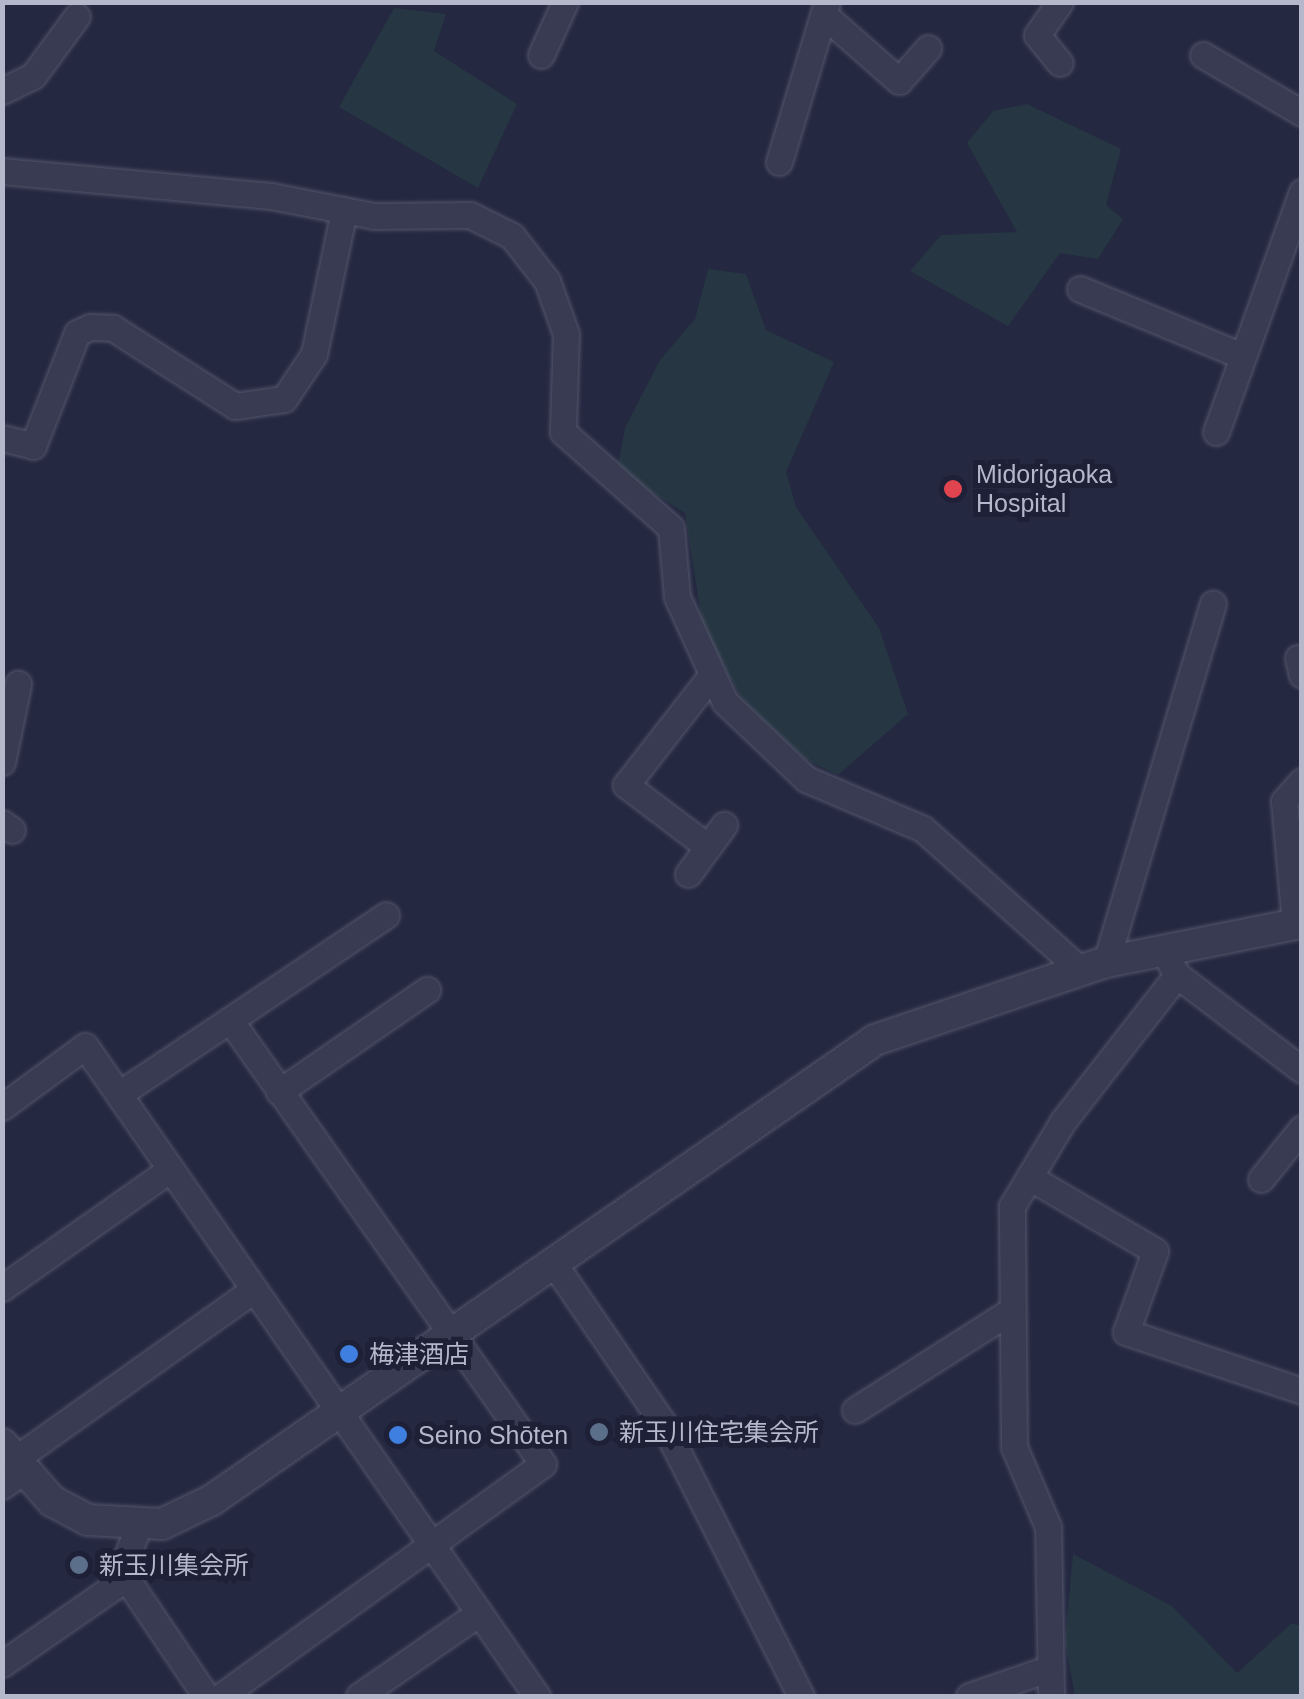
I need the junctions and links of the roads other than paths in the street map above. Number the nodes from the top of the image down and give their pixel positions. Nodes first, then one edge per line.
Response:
1 (565, 2) edge
2 (1060, 2) edge
3 (826, 9) edge
4 (77, 16) dead end
5 (928, 48) dead end
6 (541, 54) dead end
7 (1202, 54) dead end
8 (1060, 63) dead end
9 (2, 91) edge
10 (1302, 113) edge
11 (779, 162) dead end
12 (2, 171) edge
13 (1302, 192) edge
14 (344, 210) junction
15 (1080, 288) dead end
16 (1240, 354) junction
17 (1216, 432) dead end
18 (2, 438) edge
19 (1214, 604) dead end
20 (711, 676) junction
21 (18, 684) dead end
22 (2, 762) edge
23 (1302, 781) edge
24 (724, 825) dead end
25 (708, 847) junction
26 (688, 874) dead end
27 (386, 914) dead end
28 (1298, 924) edge
29 (1171, 964) junction
30 (1094, 967) junction
31 (427, 990) dead end
32 (230, 1020) junction
33 (1302, 1070) edge
34 (279, 1092) junction
35 (119, 1094) junction
36 (2, 1107) edge
37 (1302, 1128) edge
38 (169, 1170) junction
39 (1029, 1178) junction
40 (1261, 1179) dead end
41 (552, 1261) junction
42 (2, 1288) edge
43 (253, 1290) junction
44 (1009, 1312) junction
45 (448, 1333) junction
46 (1302, 1391) edge
47 (339, 1410) junction
48 (855, 1410) dead end
49 (10, 1465) edge
50 (138, 1527) junction
51 (433, 1542) junction
52 (124, 1576) junction
53 (479, 1613) junction
54 (2, 1664) edge
55 (1048, 1668) junction
56 (206, 1696) edge
57 (221, 1696) edge
58 (359, 1696) edge
59 (537, 1696) edge
60 (801, 1696) edge
61 (970, 1696) edge
62 (1051, 1696) edge

1 - 6 street
2 - 8 street
3 - 5 street
3 - 11 street
4 - 9 street
7 - 10 street
12 - 14 street
13 - 16 street
14 - 18 street
14 - 20 street
15 - 16 street
16 - 17 street
19 - 30 street
20 - 25 street
20 - 30 street
21 - 22 street
23 - 28 street
24 - 25 street
25 - 26 street
27 - 32 street
28 - 29 street
29 - 30 street
29 - 33 street
29 - 39 street
30 - 41 street
31 - 34 street
32 - 34 street
32 - 35 street
34 - 45 street
35 - 36 street
35 - 38 street
37 - 40 street
38 - 42 street
38 - 43 street
39 - 44 street
39 - 46 street
41 - 45 street
41 - 60 street
43 - 47 street
43 - 49 street
44 - 48 street
44 - 55 street
45 - 47 street
45 - 51 street
47 - 50 street
47 - 51 street
49 - 50 street
50 - 52 street
51 - 53 street
51 - 57 street
52 - 54 street
52 - 56 street
53 - 58 street
53 - 59 street
55 - 61 street
55 - 62 street

